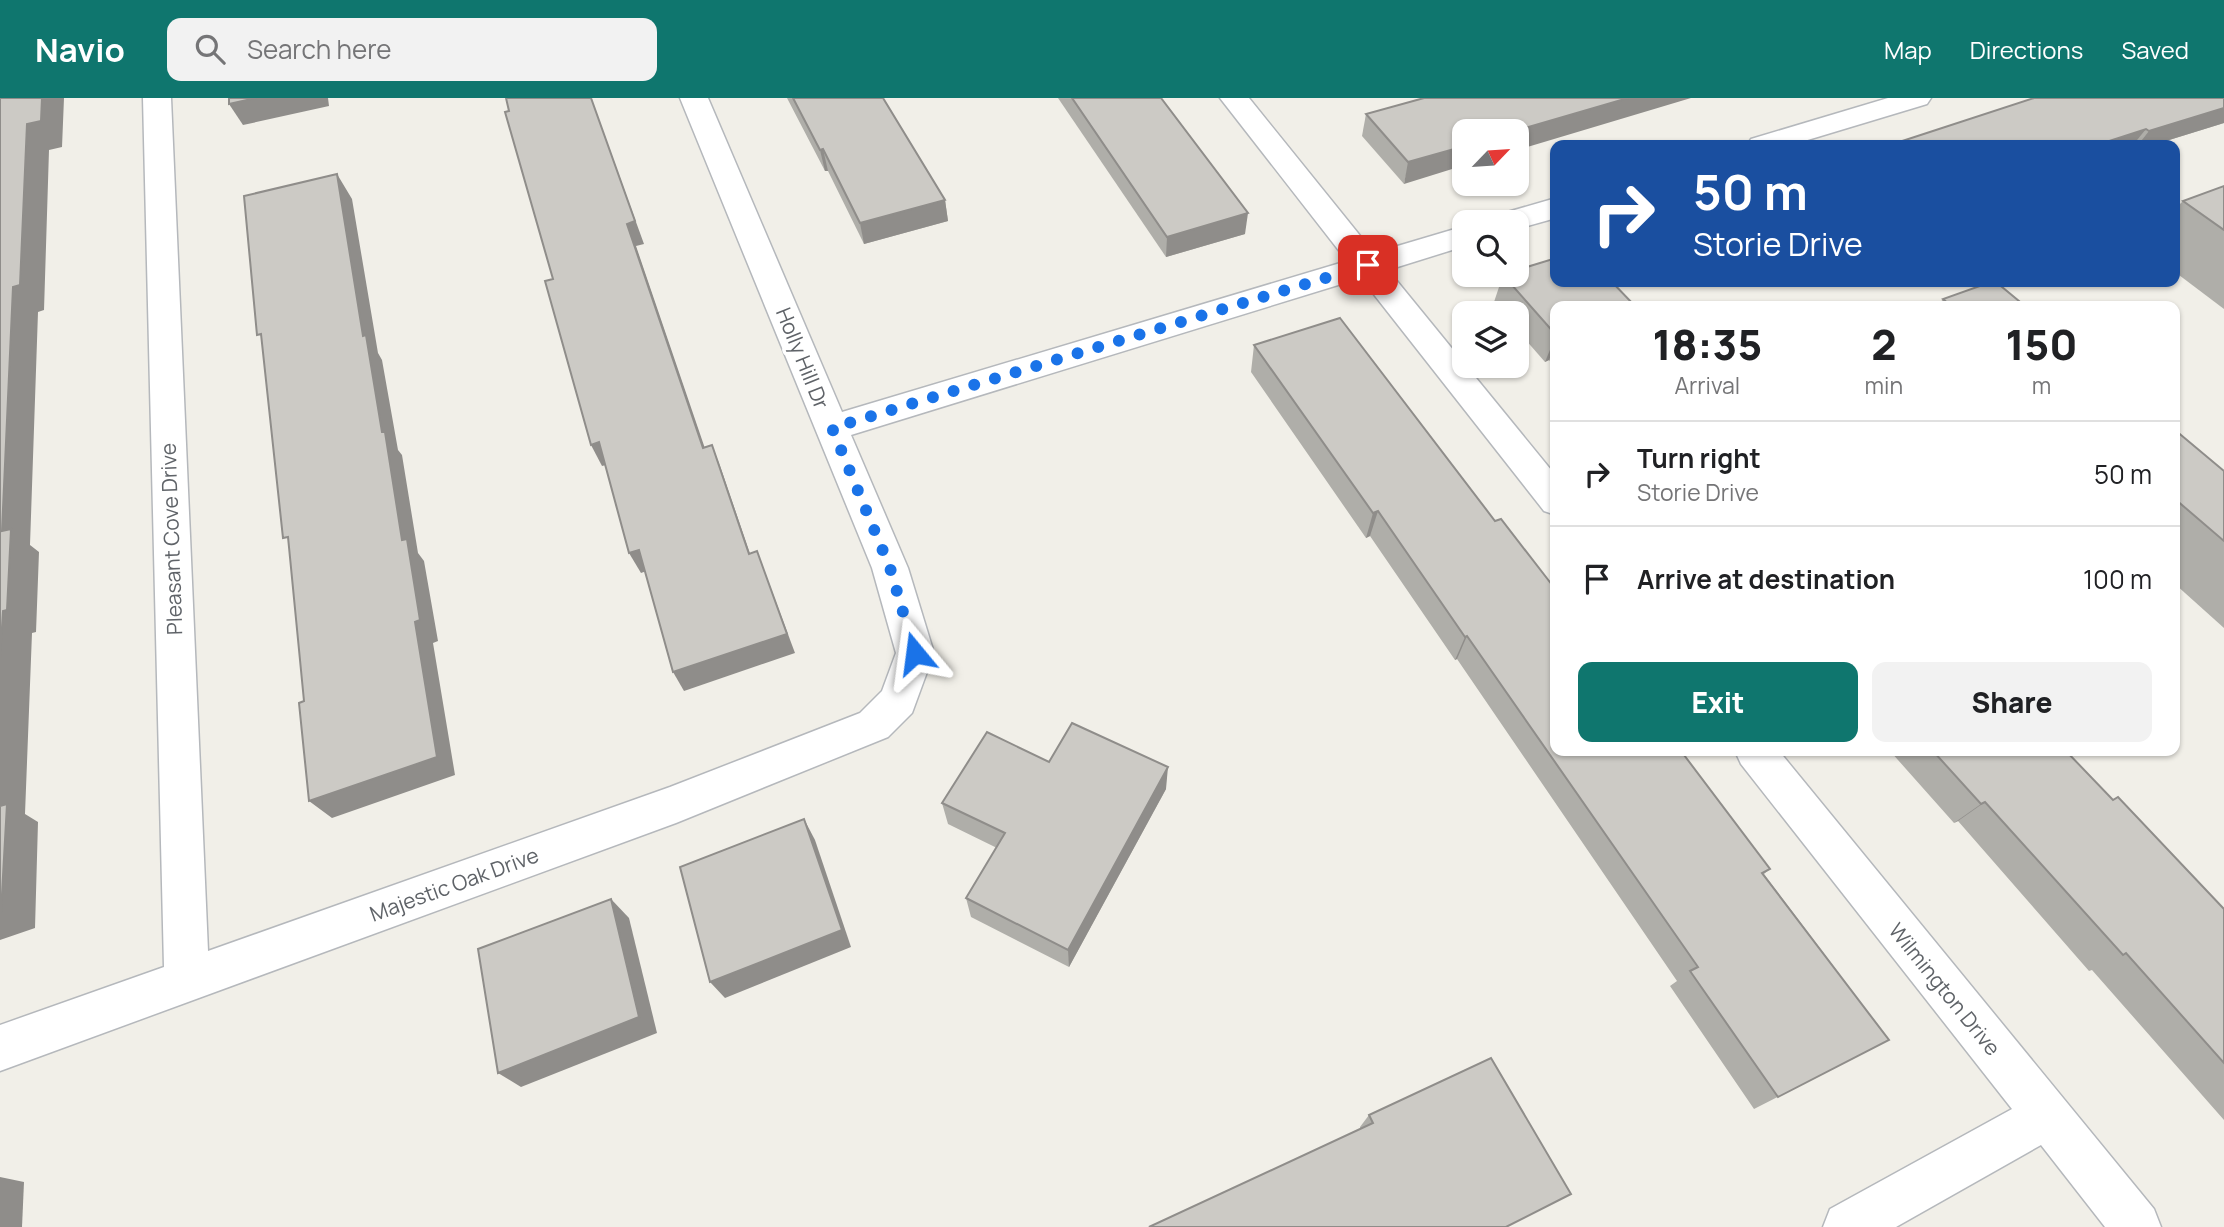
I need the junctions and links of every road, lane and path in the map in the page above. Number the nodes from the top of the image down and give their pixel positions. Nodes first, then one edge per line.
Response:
1 (157, 98) edge
2 (694, 98) edge
3 (1234, 98) edge
4 (1917, 98) edge
5 (1778, 140) edge
6 (1550, 210) edge
7 (1529, 216) edge
8 (1452, 240) edge
9 (1368, 265) junction
10 (832, 428) junction
11 (1550, 493) edge
12 (898, 701) joint
13 (1759, 756) edge
14 (187, 981) junction
15 (0, 1048) edge
16 (2046, 1115) junction
17 (1849, 1227) edge
18 (2136, 1227) edge

1 - 14 street, Pleasant Cove Drive
2 - 10 street, Holly Hill Dr
3 - 9 street
4 - 5 street
6 - 7 street
8 - 9 street
9 - 10 street
9 - 11 street
10 - 12 street, Holly Hill Dr
12 - 14 street, Majestic Oak Drive
13 - 16 street, Wilmington Drive
14 - 15 street, Majestic Oak Drive
16 - 17 street
16 - 18 street, Wilmington Drive

